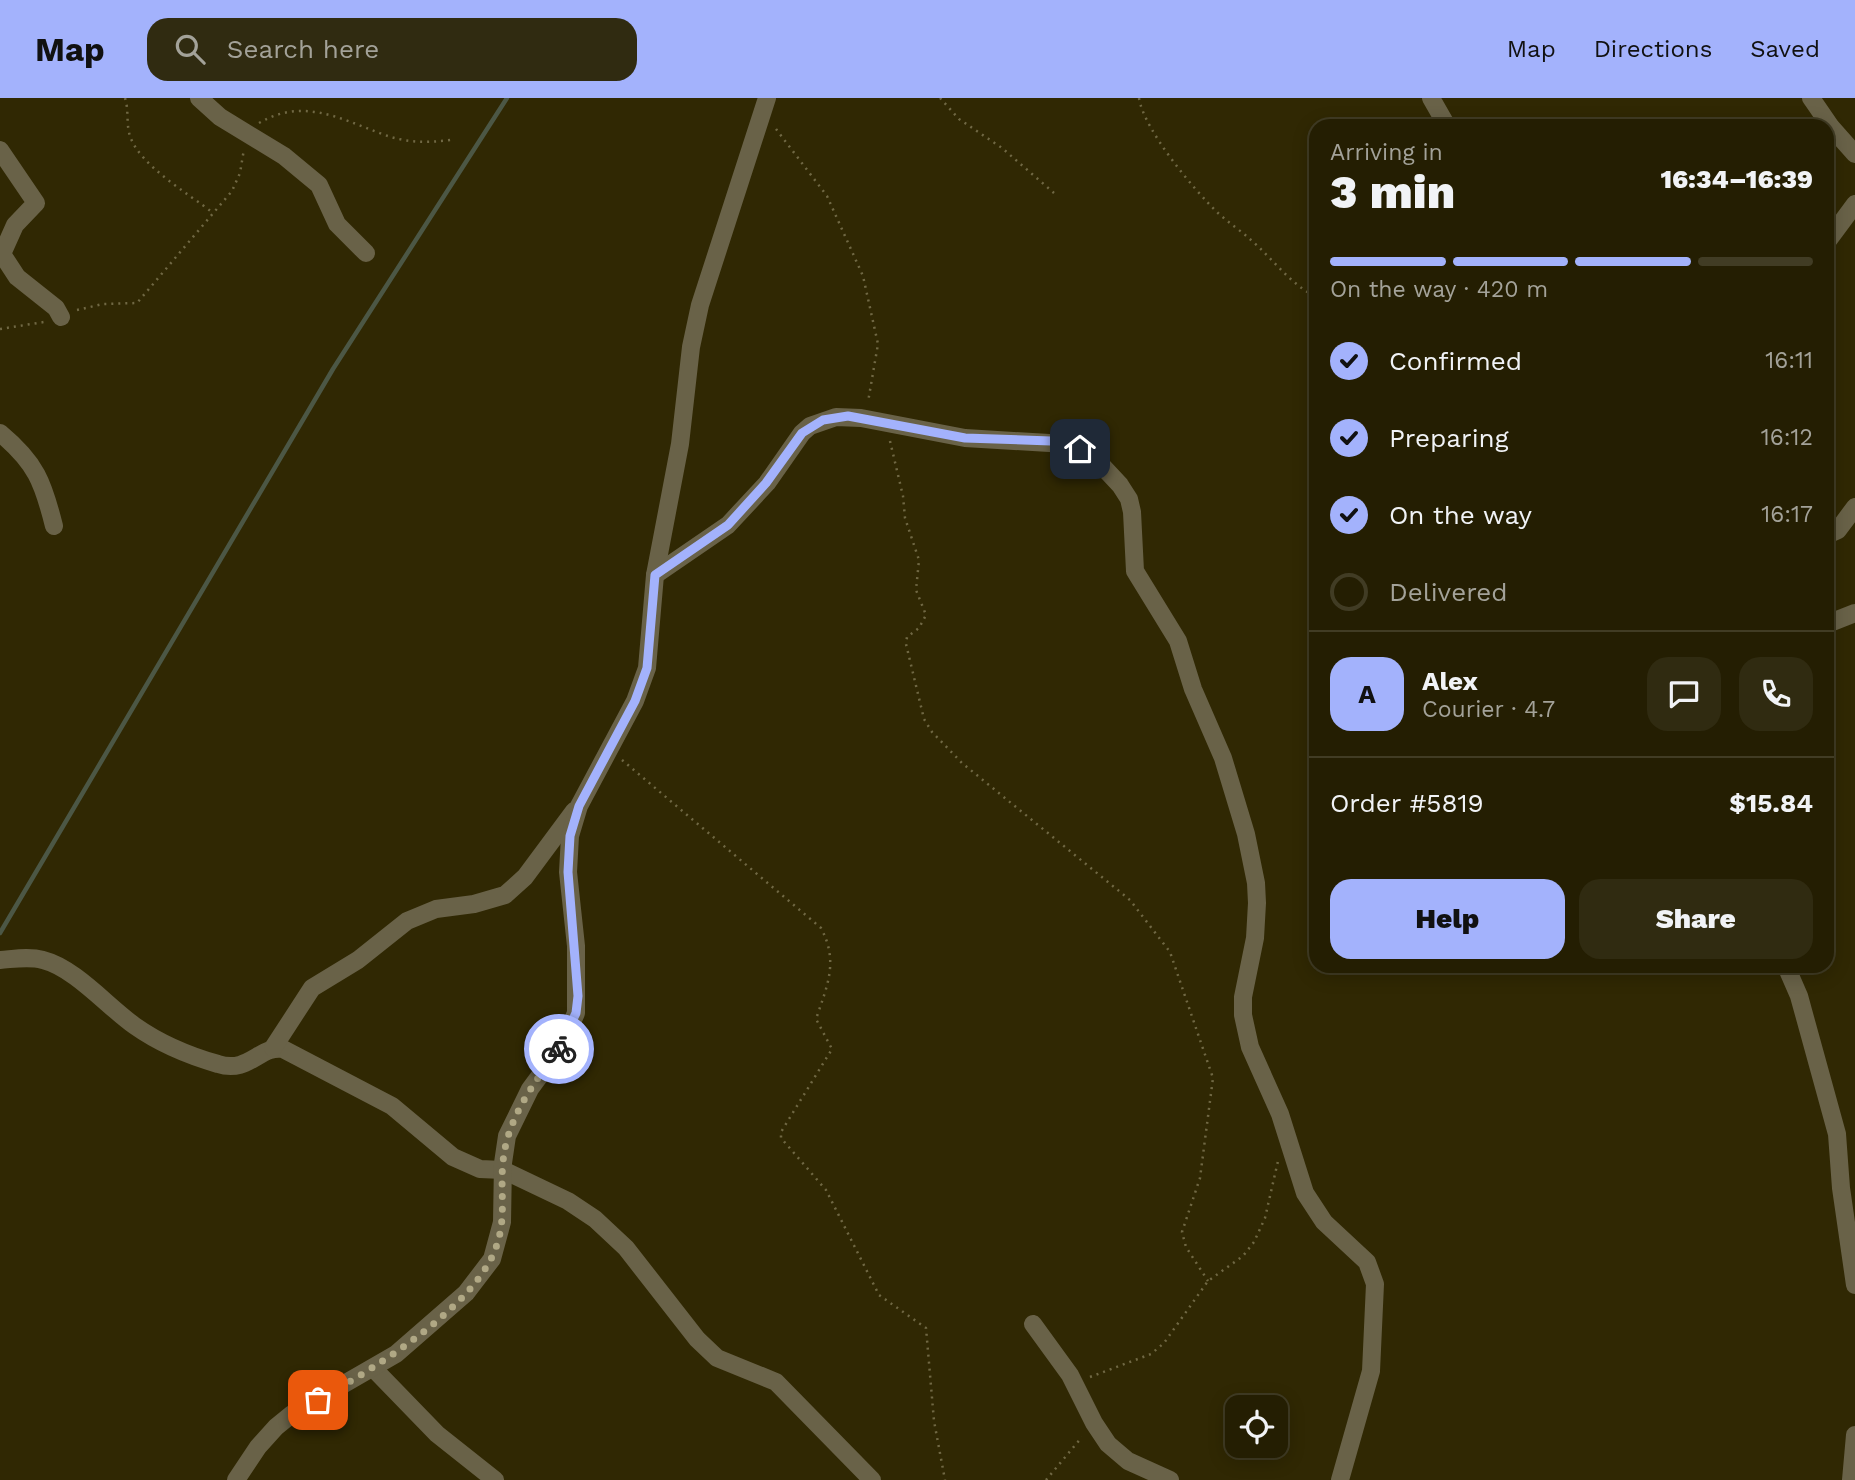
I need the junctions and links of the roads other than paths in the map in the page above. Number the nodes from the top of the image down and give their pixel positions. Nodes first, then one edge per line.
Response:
1 (199, 98) edge
2 (1431, 98) edge
3 (1811, 98) edge
4 (765, 105) edge
5 (1443, 119) edge
6 (1825, 119) edge
7 (1834, 130) edge
8 (0, 149) edge
9 (1855, 153) edge
10 (1855, 204) edge
11 (1834, 232) edge
12 (366, 253) dead end
13 (61, 317) road end
14 (0, 433) edge
15 (1855, 507) edge
16 (54, 526) dead end
17 (1834, 532) edge
18 (655, 575) junction
19 (1855, 613) edge
20 (1834, 621) edge
21 (579, 806) junction
22 (0, 960) edge
23 (1789, 973) edge
24 (273, 1048) junction
25 (503, 1170) junction
26 (1855, 1285) edge
27 (1033, 1324) dead end
28 (373, 1368) junction
29 (1855, 1435) edge
30 (236, 1480) edge
31 (495, 1480) edge
32 (872, 1480) edge
33 (1170, 1480) edge
34 (1340, 1480) edge
35 (1851, 1480) edge

1 - 12 street
2 - 5 street
3 - 6 street
4 - 18 street
7 - 9 street
8 - 13 street
10 - 11 street
14 - 16 street
15 - 17 street
18 - 21 street
18 - 34 street
19 - 20 street
21 - 24 street
21 - 25 street
22 - 24 street
23 - 26 street
24 - 25 street
25 - 28 street
25 - 32 street
27 - 33 street
28 - 30 street
28 - 31 street
29 - 35 street

